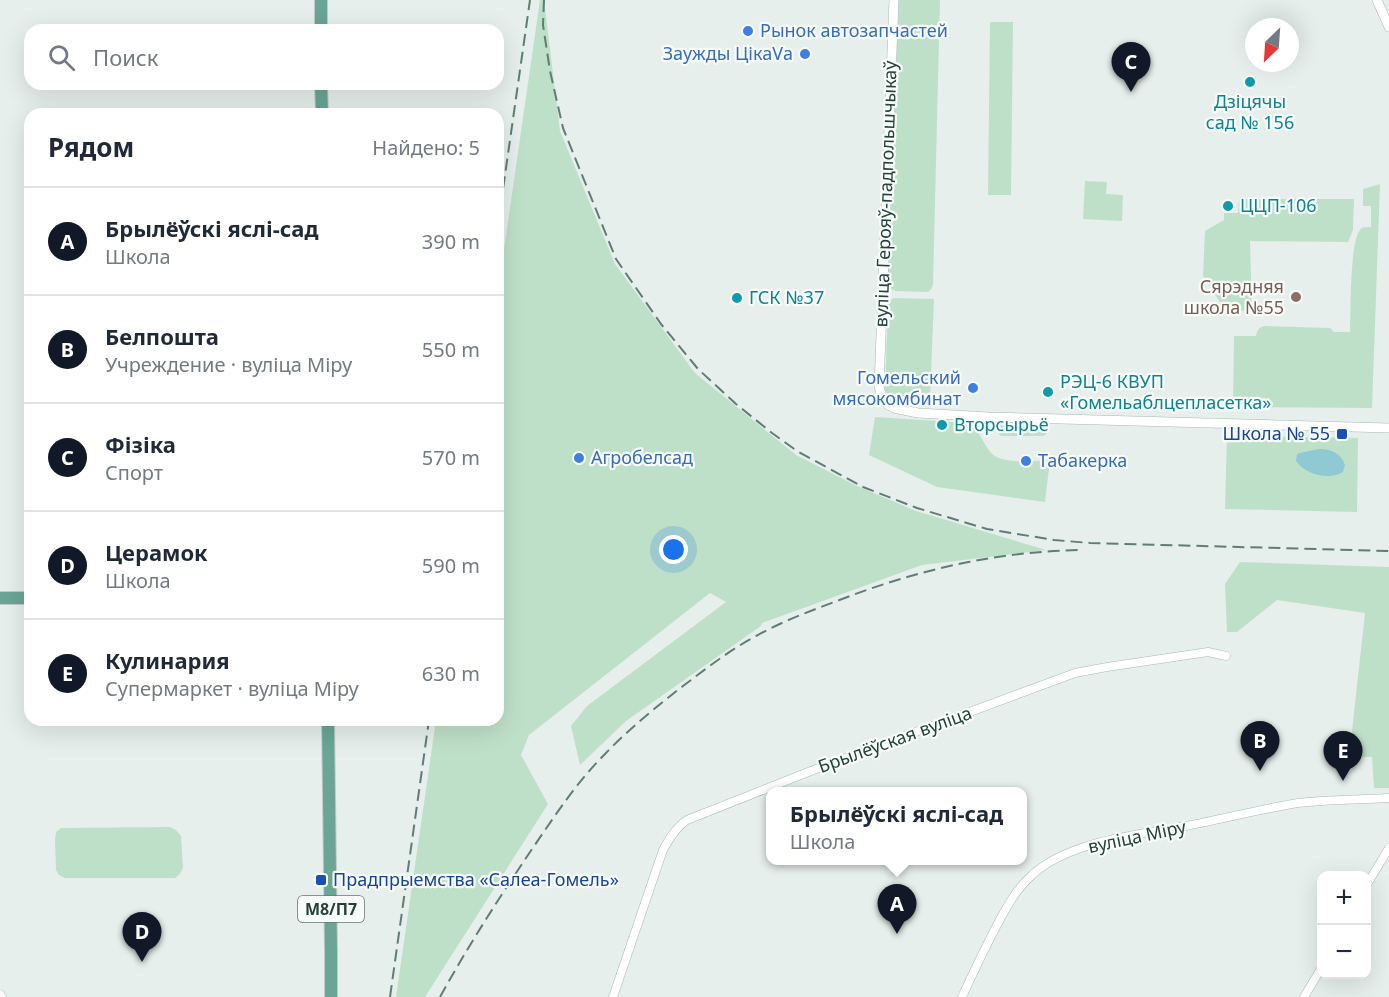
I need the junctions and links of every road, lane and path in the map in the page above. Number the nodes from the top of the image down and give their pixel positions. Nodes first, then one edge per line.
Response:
1 (321, 0) edge
2 (894, 0) edge
3 (1377, 0) edge
4 (321, 24) edge
5 (1389, 27) edge
6 (321, 90) edge
7 (322, 108) edge
8 (1389, 428) edge
9 (0, 598) edge
10 (24, 598) edge
11 (1226, 656) dead end
12 (328, 726) edge
13 (770, 787) edge
14 (766, 789) edge
15 (1389, 798) edge
16 (1389, 848) edge
17 (1371, 878) edge
18 (1317, 975) edge
19 (331, 997) edge
20 (613, 997) edge
21 (962, 997) edge
22 (1304, 997) edge

1 - 4 main road
2 - 8 street, вуліца Герояў-падпольшчыкаў
3 - 5 street
6 - 7 main road
9 - 10 main road
11 - 13 street, Брылёўская вуліца
12 - 19 main road, М8/П7
14 - 20 street, Брылёўская вуліца
15 - 21 street, вуліца Міру
16 - 17 street
18 - 22 street

